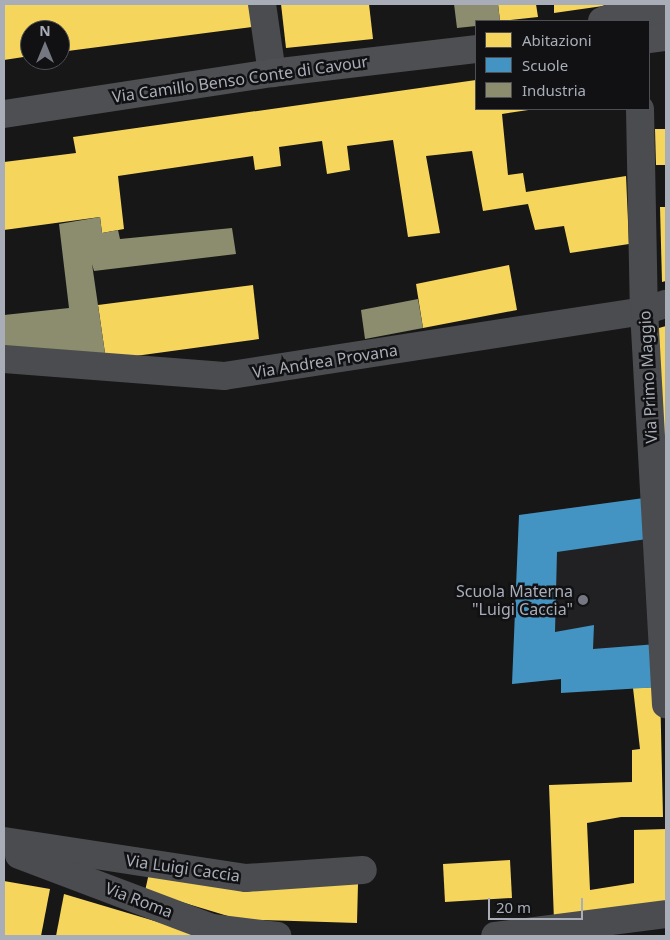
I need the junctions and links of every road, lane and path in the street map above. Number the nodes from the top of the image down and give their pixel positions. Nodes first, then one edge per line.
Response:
1 (262, 4) edge
2 (636, 9) edge
3 (666, 11) edge
4 (605, 20) edge
5 (666, 37) edge
6 (650, 39) edge
7 (475, 49) edge
8 (272, 73) junction
9 (640, 110) edge
10 (4, 114) edge
11 (655, 307) edge
12 (4, 359) edge
13 (666, 704) edge
14 (4, 841) edge
15 (4, 849) edge
16 (363, 870) dead end
17 (666, 914) edge
18 (278, 936) edge
19 (495, 936) edge

1 - 8 street
2 - 3 main road
2 - 4 main road
5 - 6 main road
7 - 8 main road, Via Camillo Benso Conte di Cavour
8 - 10 main road, Via Camillo Benso Conte di Cavour
9 - 11 street, Via Primo Maggio
11 - 12 street, Via Andrea Provana
11 - 13 street, Via Primo Maggio
14 - 16 street, Via Luigi Caccia
15 - 18 street, Via Roma
17 - 19 street

